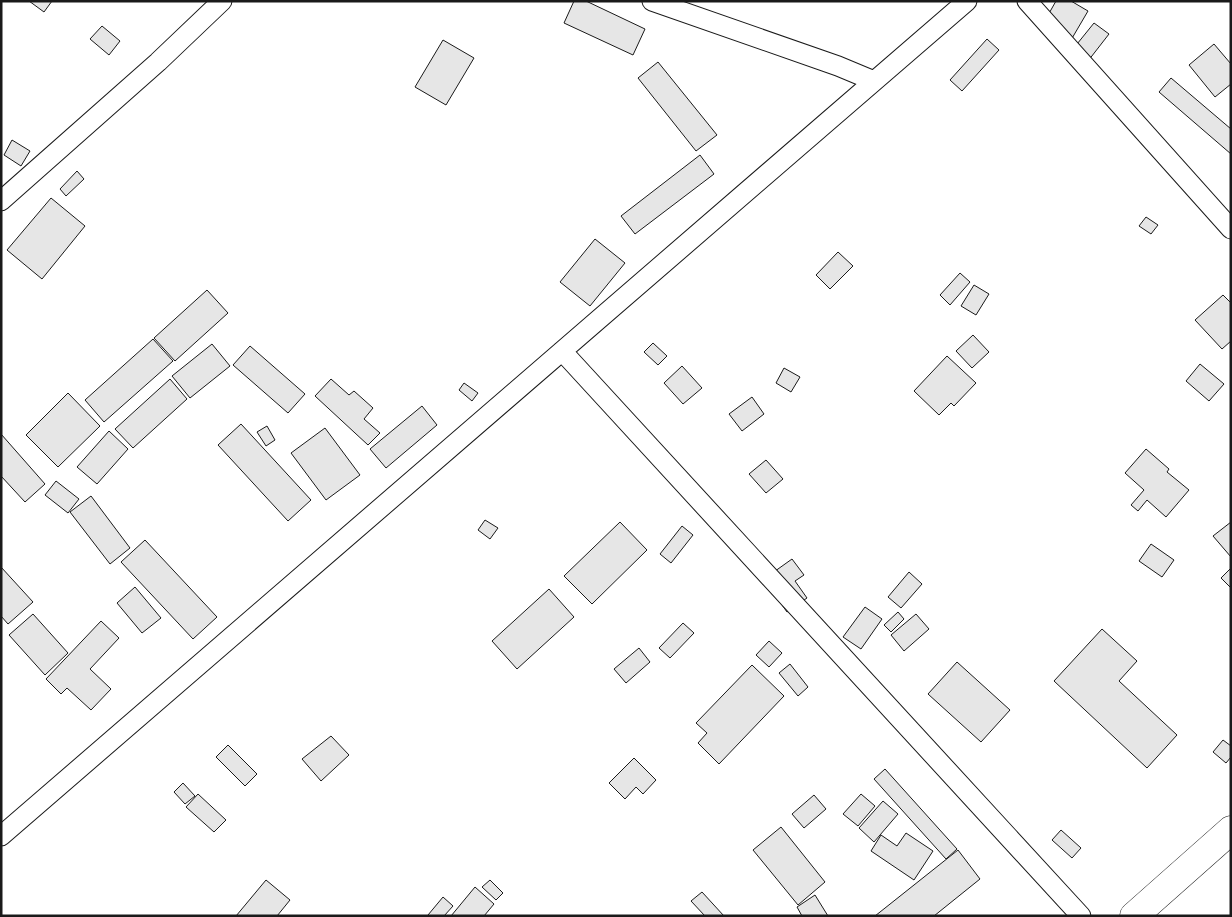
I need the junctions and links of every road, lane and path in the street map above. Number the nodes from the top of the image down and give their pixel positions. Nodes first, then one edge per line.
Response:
1 (222, 1) edge
2 (652, 1) edge
3 (967, 1) edge
4 (1027, 1) edge
5 (874, 81) junction
6 (1, 201) edge
7 (1231, 228) edge
8 (562, 351) junction
9 (1231, 830) edge
10 (1, 836) edge
11 (1081, 916) edge
12 (1134, 916) edge

1 - 6 street
2 - 5 street
3 - 5 street
4 - 7 street
5 - 8 street
8 - 10 street
8 - 11 street
9 - 12 highway

